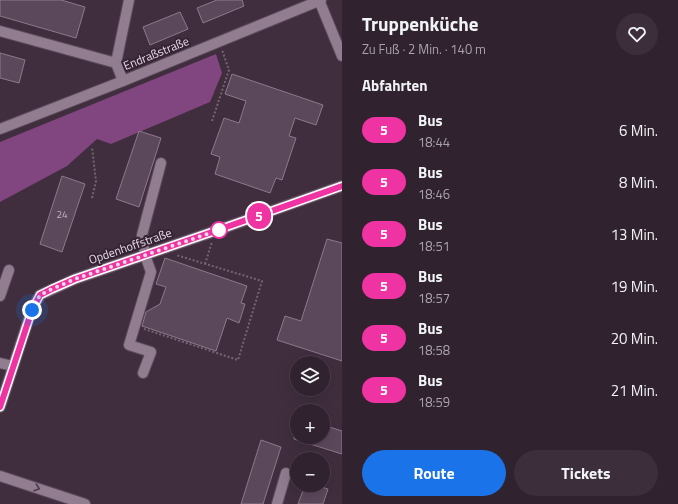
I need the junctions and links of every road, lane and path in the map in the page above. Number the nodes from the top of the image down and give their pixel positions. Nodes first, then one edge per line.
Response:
1 (129, 0) edge
2 (320, 0) edge
3 (0, 31) edge
4 (219, 42) junction
5 (342, 56) edge
6 (116, 63) junction
7 (123, 81) junction
8 (212, 121) dead end
9 (0, 129) edge
10 (92, 147) dead end
11 (161, 163) dead end
12 (342, 186) edge
13 (92, 198) dead end
14 (210, 233) junction
15 (172, 254) dead end
16 (145, 255) junction
17 (205, 264) junction
18 (9, 270) dead end
19 (0, 296) edge
20 (135, 326) junction
21 (0, 363) edge
22 (13, 366) junction
23 (143, 373) dead end
24 (0, 407) edge
25 (286, 473) dead end
26 (0, 476) edge
27 (85, 504) edge
28 (277, 504) edge

1 - 6 street
2 - 4 street, Endraßstraße
2 - 5 street
3 - 6 street
4 - 7 street, Endraßstraße
4 - 8 path
6 - 7 street
7 - 9 street, Endraßstraße
10 - 13 path
11 - 16 street
12 - 14 street, Opdenhoffstraße
14 - 16 street, Opdenhoffstraße
14 - 17 path
15 - 17 path
16 - 20 street
16 - 22 street, Opdenhoffstraße
17 - 20 path
18 - 19 street
20 - 23 street
21 - 22 street
22 - 24 street, Opdenhoffstraße
25 - 28 street
26 -> 27 street

